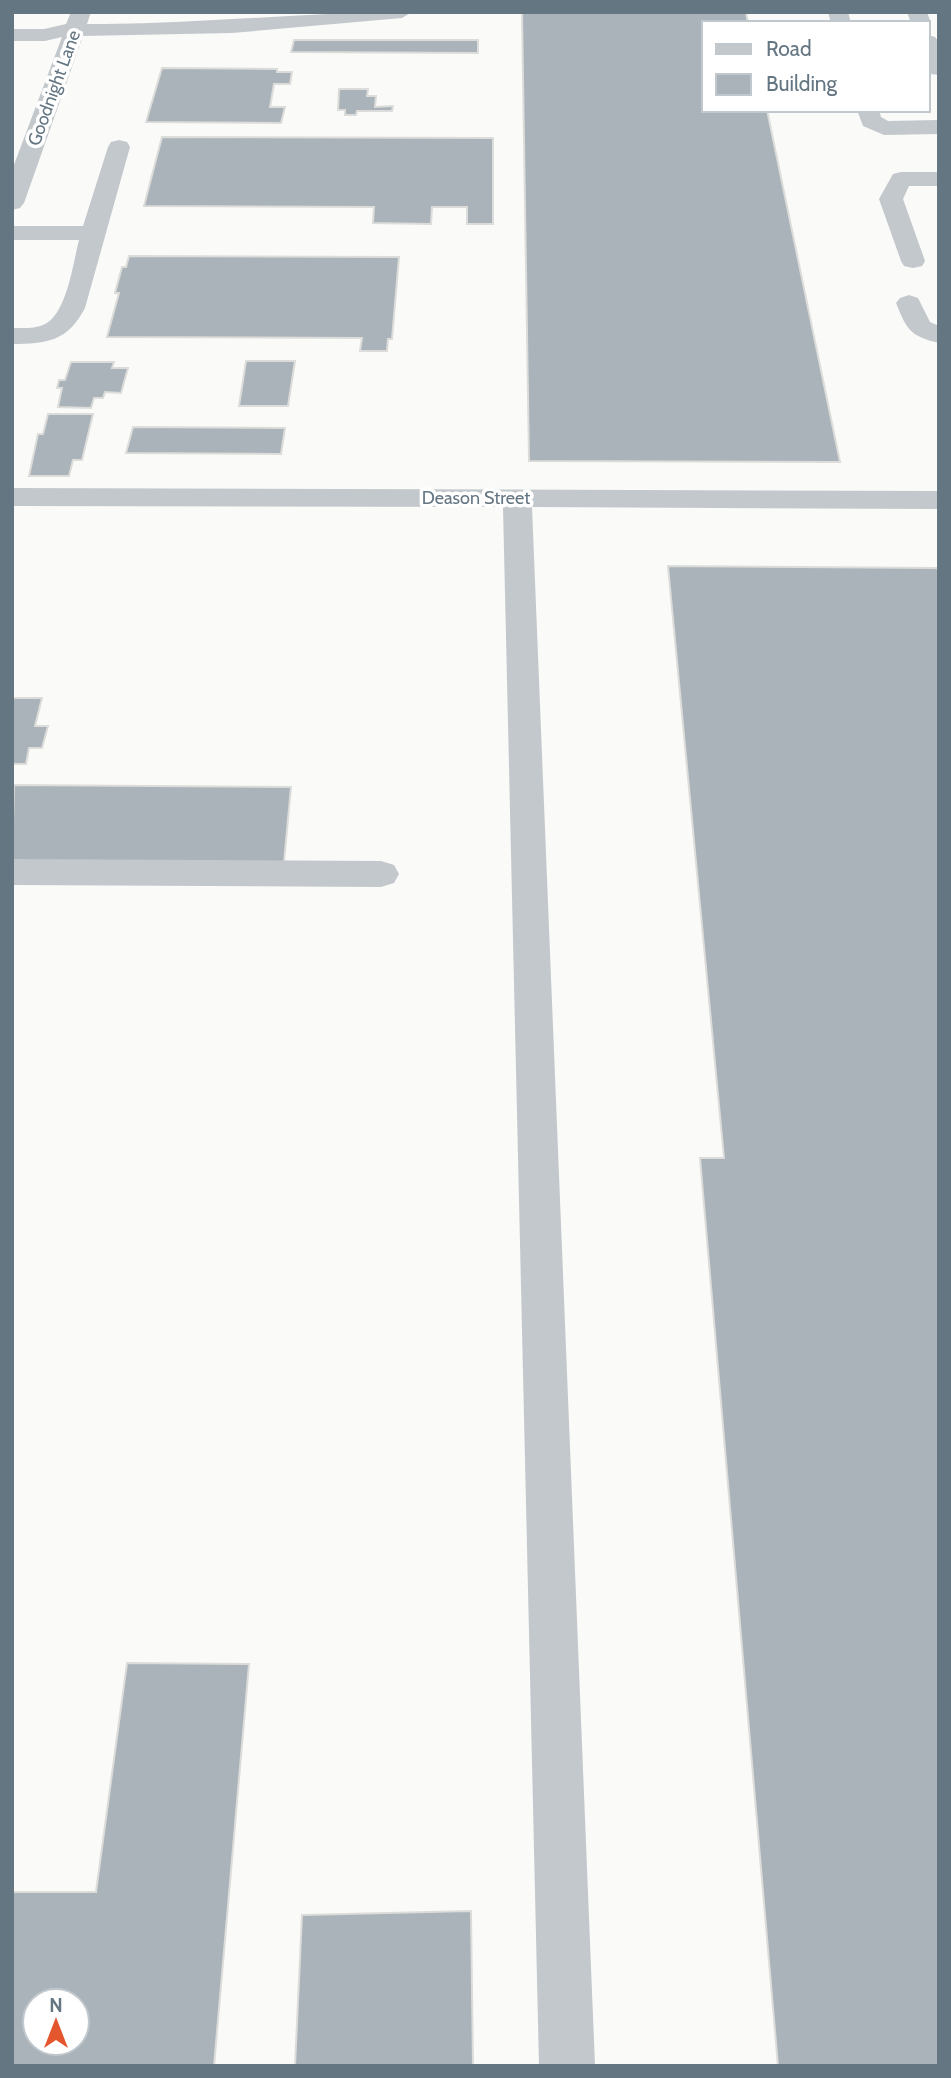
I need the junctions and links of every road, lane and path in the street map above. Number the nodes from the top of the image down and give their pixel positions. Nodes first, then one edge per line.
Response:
1 (402, 12) edge
2 (12, 24) edge
3 (73, 24) edge
4 (12, 35) edge
5 (933, 46) edge
6 (939, 69) edge
7 (869, 112) edge
8 (939, 127) edge
9 (119, 147) dead end
10 (939, 179) edge
11 (12, 203) edge
12 (12, 233) edge
13 (93, 233) junction
14 (913, 261) dead end
15 (909, 303) dead end
16 (939, 335) edge
17 (12, 336) edge
18 (12, 497) edge
19 (517, 498) junction
20 (939, 500) edge
21 (12, 872) edge
22 (381, 874) dead end
23 (567, 2066) edge

1 - 3 street
2 - 3 street
3 - 4 street
3 - 11 street, Goodnight Lane
5 - 6 street
7 - 8 street
9 - 13 street
10 - 14 street
12 - 13 street
13 - 17 street
15 - 16 street
18 - 19 street, Deason Street
19 - 20 street, Deason Street
19 - 23 street
21 - 22 street

